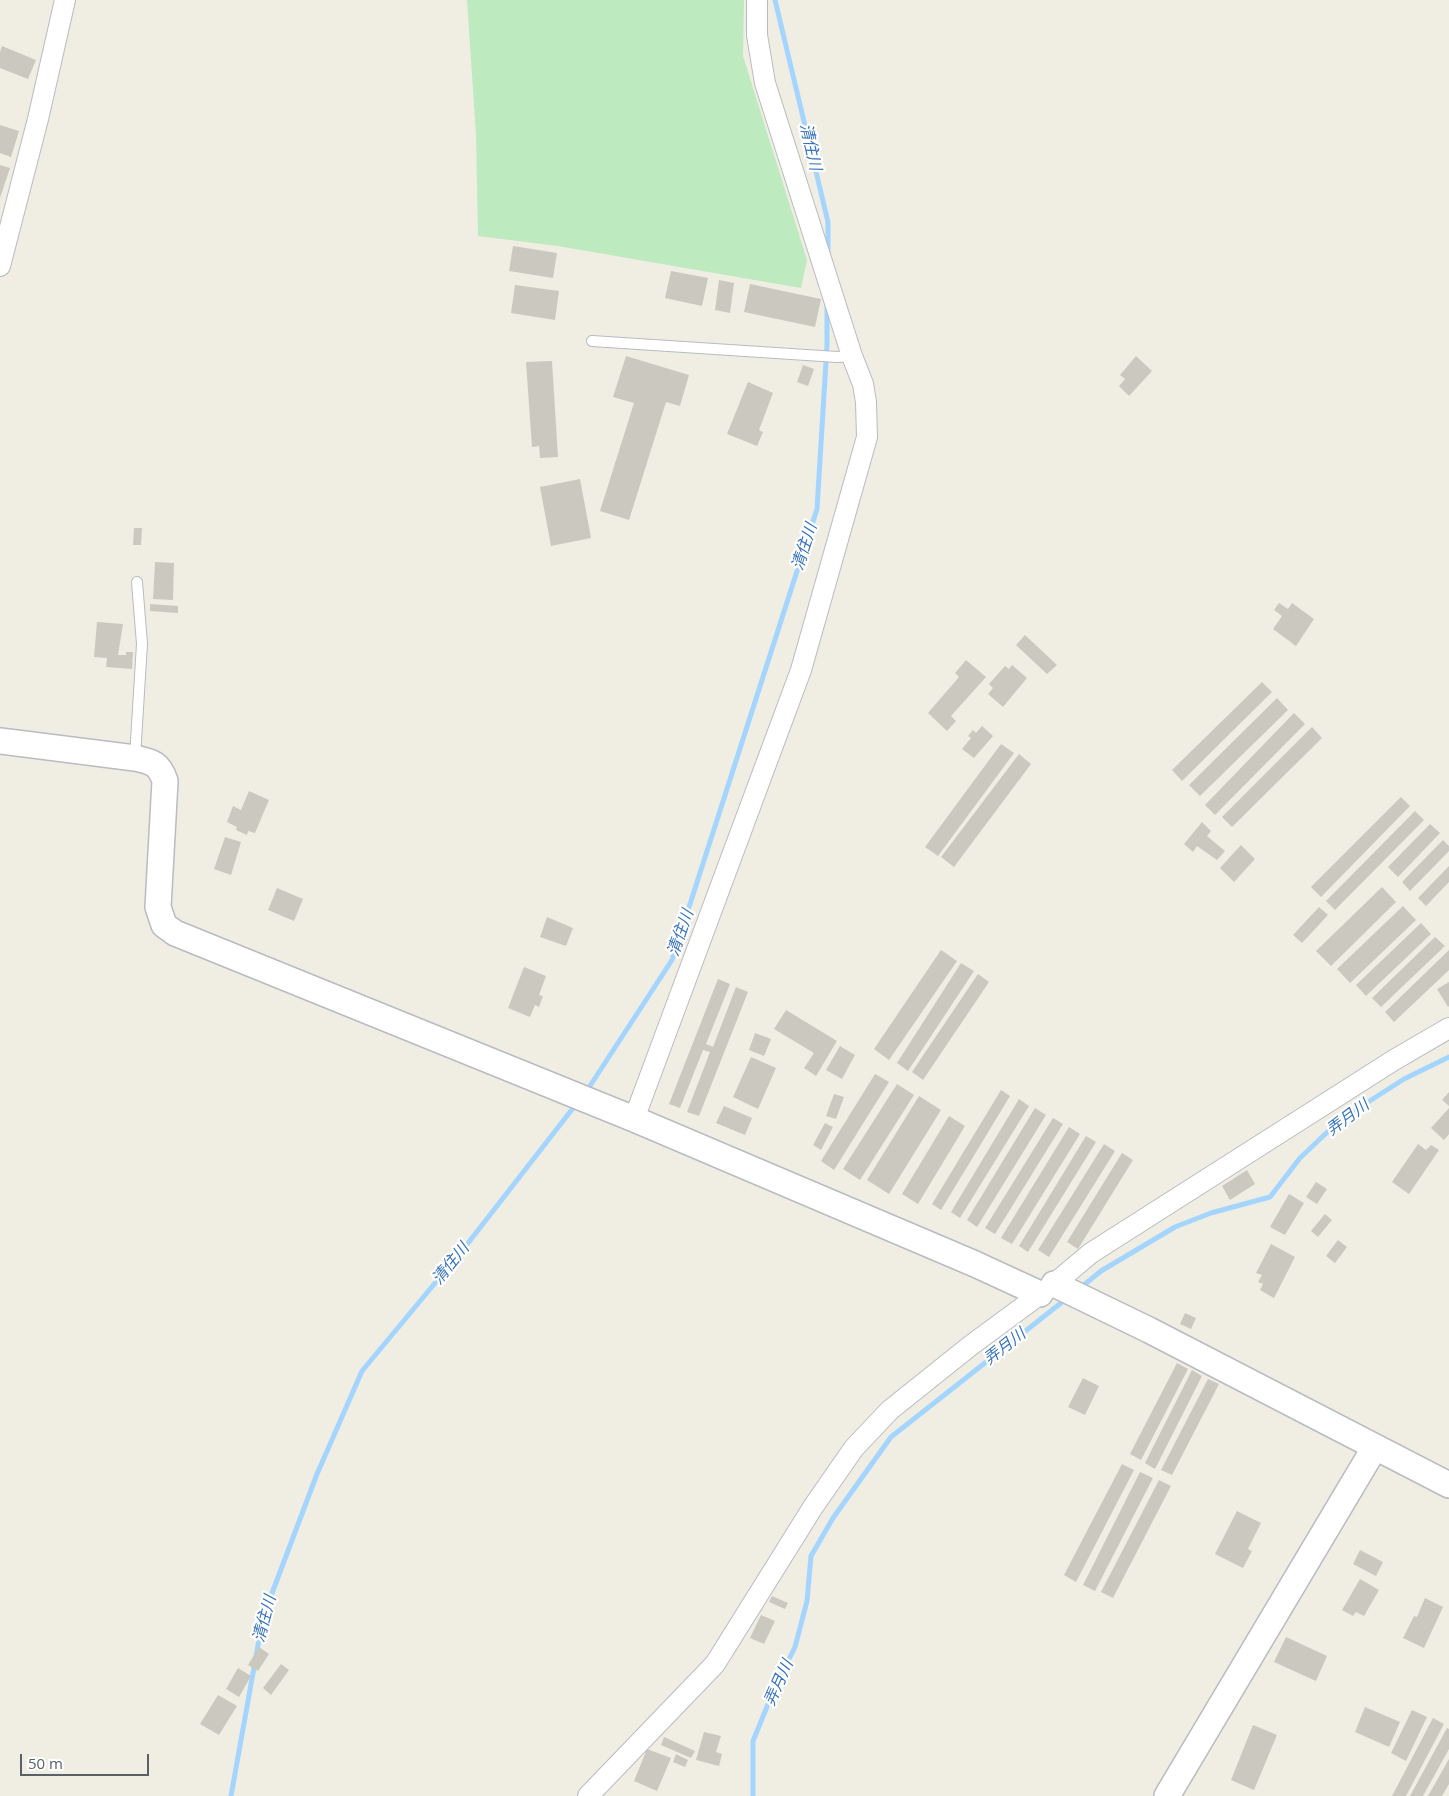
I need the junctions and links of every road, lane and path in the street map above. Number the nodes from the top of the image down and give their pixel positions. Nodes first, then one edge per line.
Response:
1 (66, 0) edge
2 (757, 0) edge
3 (0, 266) edge
4 (592, 340) dead end
5 (852, 356) junction
6 (137, 582) dead end
7 (0, 741) edge
8 (134, 758) junction
9 (1449, 1028) edge
10 (634, 1119) junction
11 (1047, 1289) junction
12 (1375, 1447) junction
13 (1449, 1485) edge
14 (588, 1796) edge
15 (1166, 1796) edge

1 - 3 street
2 - 5 street
4 - 5 lane
5 - 10 street
6 - 8 lane
7 - 8 street
8 - 10 street
9 - 11 street
10 - 11 street
11 - 12 street
11 - 14 street
12 - 13 street
12 - 15 street

